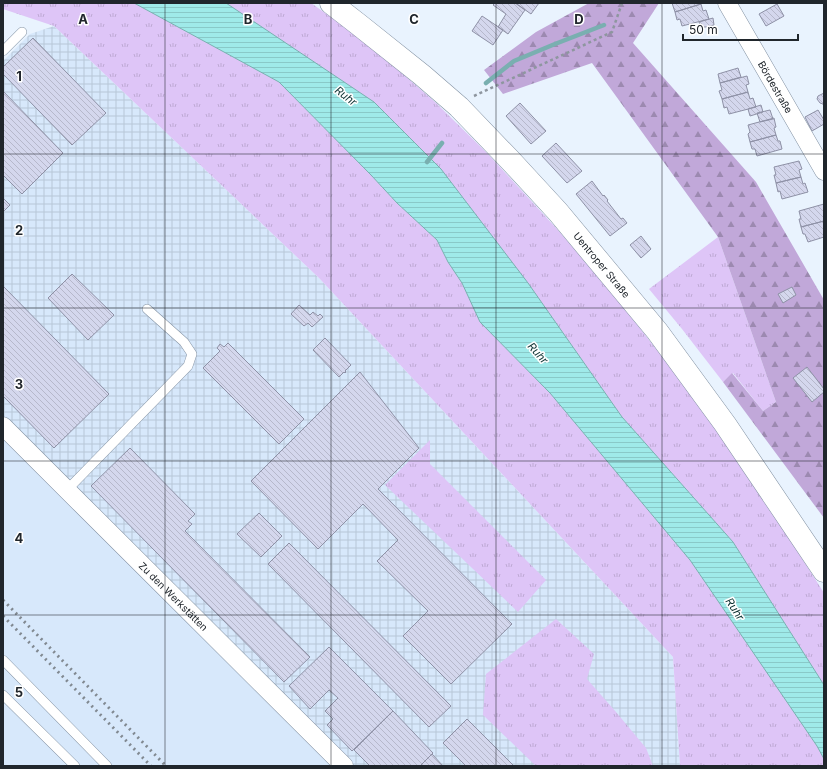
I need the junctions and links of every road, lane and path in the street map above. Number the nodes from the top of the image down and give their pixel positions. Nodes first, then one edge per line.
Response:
1 (331, 3) edge
2 (622, 3) edge
3 (727, 3) edge
4 (22, 32) dead end
5 (3, 51) edge
6 (459, 107) junction
7 (824, 171) edge
8 (147, 309) dead end
9 (3, 426) edge
10 (67, 490) junction
11 (824, 570) edge
12 (3, 660) edge
13 (3, 695) edge
14 (75, 766) edge
15 (107, 766) edge
16 (344, 766) edge

1 - 6 main road, Uentroper Straße
2 - 6 path
3 - 7 street, Bördestraße
4 - 5 lane
6 - 11 main road, Uentroper Straße
8 - 10 lane
9 - 10 street, Zu den Werkstätten
10 - 16 street, Zu den Werkstätten
12 - 15 lane
13 - 14 lane

